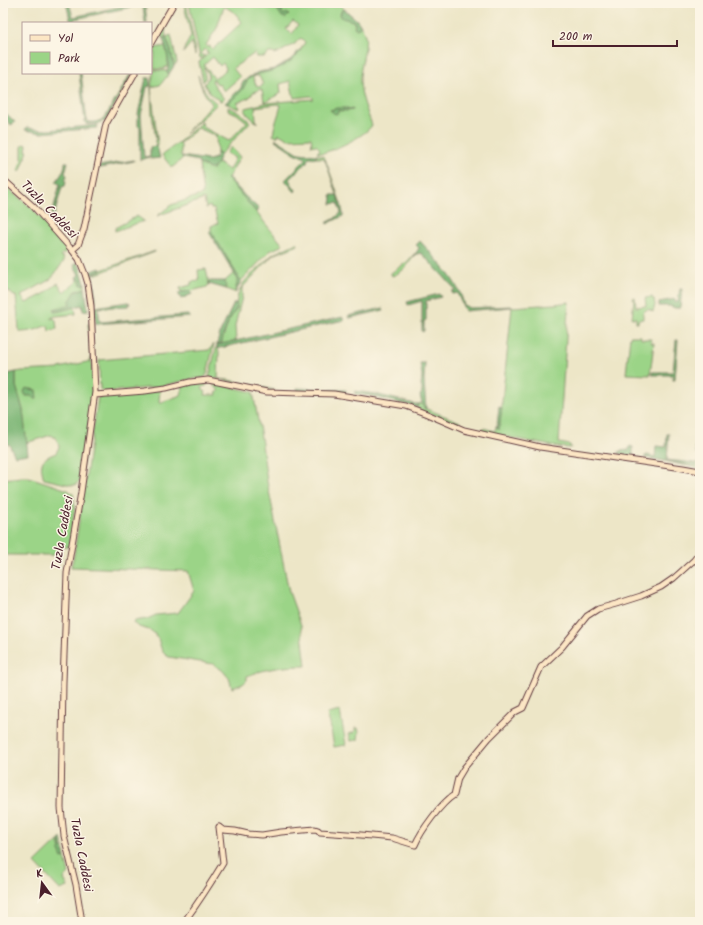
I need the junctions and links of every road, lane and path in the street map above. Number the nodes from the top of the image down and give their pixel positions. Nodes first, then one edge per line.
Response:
1 (174, 3) edge
2 (152, 41) edge
3 (133, 74) edge
4 (3, 179) edge
5 (72, 250) junction
6 (95, 395) junction
7 (700, 472) edge
8 (700, 552) edge
9 (694, 560) junction
10 (700, 563) edge
11 (82, 922) edge
12 (184, 922) edge

1 - 2 street
3 - 5 street
4 - 5 street, Tuzla Caddesi
5 - 6 street, Tuzla Caddesi
6 - 7 street
6 - 11 street, Tuzla Caddesi
8 - 9 street
9 - 10 street
9 - 12 street

